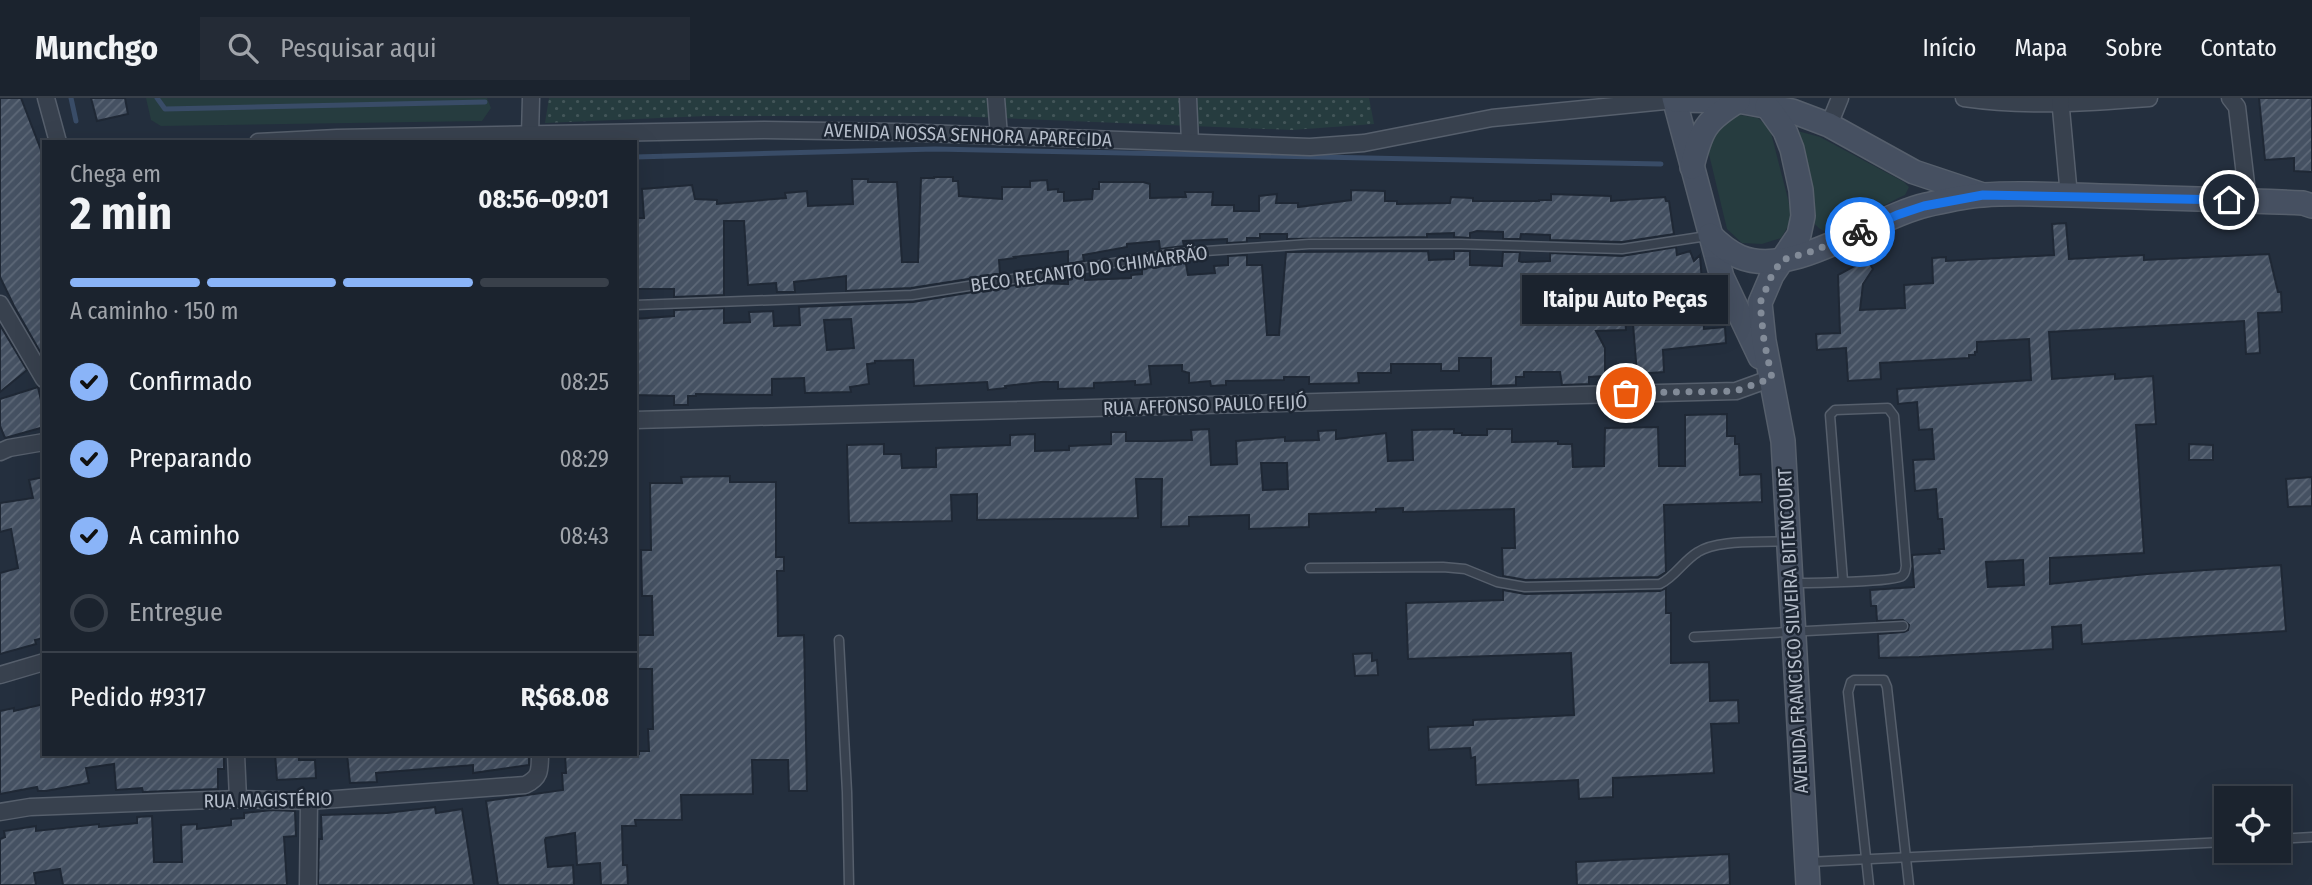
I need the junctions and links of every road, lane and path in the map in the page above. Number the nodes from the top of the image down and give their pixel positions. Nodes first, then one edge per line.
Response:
1 (46, 98) edge
2 (531, 98) edge
3 (996, 98) edge
4 (1188, 98) edge
5 (1840, 98) edge
6 (1964, 98) edge
7 (2149, 98) edge
8 (2230, 98) edge
9 (1675, 99) edge
10 (1738, 101) junction
11 (2061, 101) edge
12 (1791, 105) edge
13 (1767, 106) junction
14 (1829, 125) junction
15 (530, 135) junction
16 (999, 136) junction
17 (57, 140) edge
18 (336, 140) edge
19 (1190, 142) junction
20 (1692, 167) junction
21 (1983, 195) junction
22 (2069, 196) junction
23 (2249, 201) junction
24 (2312, 206) edge
25 (1710, 235) junction
26 (1782, 260) junction
27 (0, 304) edge
28 (637, 305) edge
29 (42, 376) edge
30 (1772, 378) junction
31 (637, 420) edge
32 (42, 442) edge
33 (0, 452) edge
34 (1788, 541) junction
35 (1310, 568) dead end
36 (1843, 581) junction
37 (1791, 583) junction
38 (1903, 626) dead end
39 (1793, 630) junction
40 (1694, 637) dead end
41 (839, 640) dead end
42 (42, 664) edge
43 (0, 675) edge
44 (236, 756) edge
45 (540, 756) edge
46 (238, 799) junction
47 (309, 801) junction
48 (0, 812) edge
49 (2312, 837) edge
50 (2291, 838) edge
51 (2214, 843) edge
52 (1908, 859) junction
53 (1866, 860) junction
54 (1806, 874) edge
55 (308, 885) edge
56 (849, 885) edge
57 (1869, 885) edge
58 (1909, 885) edge

1 - 17 street
2 - 15 street
3 - 16 street
4 - 19 street
5 - 14 street
6 - 11 street
7 - 11 street
8 - 23 street
9 - 10 main road
9 - 19 street, AVENIDA NOSSA SENHORA APARECIDA
9 - 20 main road, AVENIDA FRANCISCO SILVEIRA BITENCOURT
10 - 13 main road
10 - 20 main road
11 - 22 street
12 - 13 main road
12 - 14 main road
13 - 26 main road
14 - 21 main road
15 - 16 street, AVENIDA NOSSA SENHORA APARECIDA
15 - 18 street, AVENIDA NOSSA SENHORA APARECIDA
16 - 19 street, AVENIDA NOSSA SENHORA APARECIDA
20 - 25 main road, AVENIDA FRANCISCO SILVEIRA BITENCOURT
21 - 22 main road
21 - 26 main road
22 - 23 main road
23 - 24 main road
25 - 26 main road
25 - 28 lane, BECO RECANTO DO CHIMARRÃO
25 - 30 main road, AVENIDA FRANCISCO SILVEIRA BITENCOURT
26 - 30 main road, AVENIDA FRANCISCO SILVEIRA BITENCOURT
27 - 29 street
30 - 31 street, RUA AFFONSO PAULO FEIJÓ
30 - 34 main road, AVENIDA FRANCISCO SILVEIRA BITENCOURT
32 - 33 street
34 - 35 lane
34 - 37 main road, AVENIDA FRANCISCO SILVEIRA BITENCOURT
36 - 36 lane
36 - 37 lane
37 - 39 main road, AVENIDA FRANCISCO SILVEIRA BITENCOURT
38 - 39 lane
39 - 40 lane
39 - 54 main road, AVENIDA FRANCISCO SILVEIRA BITENCOURT
41 - 56 lane
42 - 43 street
44 - 46 street
45 - 47 street, RUA MAGISTÉRIO
46 - 47 street, RUA MAGISTÉRIO
46 - 48 street, RUA MAGISTÉRIO
47 - 55 street
49 - 50 lane
51 - 52 lane
52 - 53 lane
52 - 53 lane
52 - 58 lane
53 - 54 lane
53 - 57 lane

